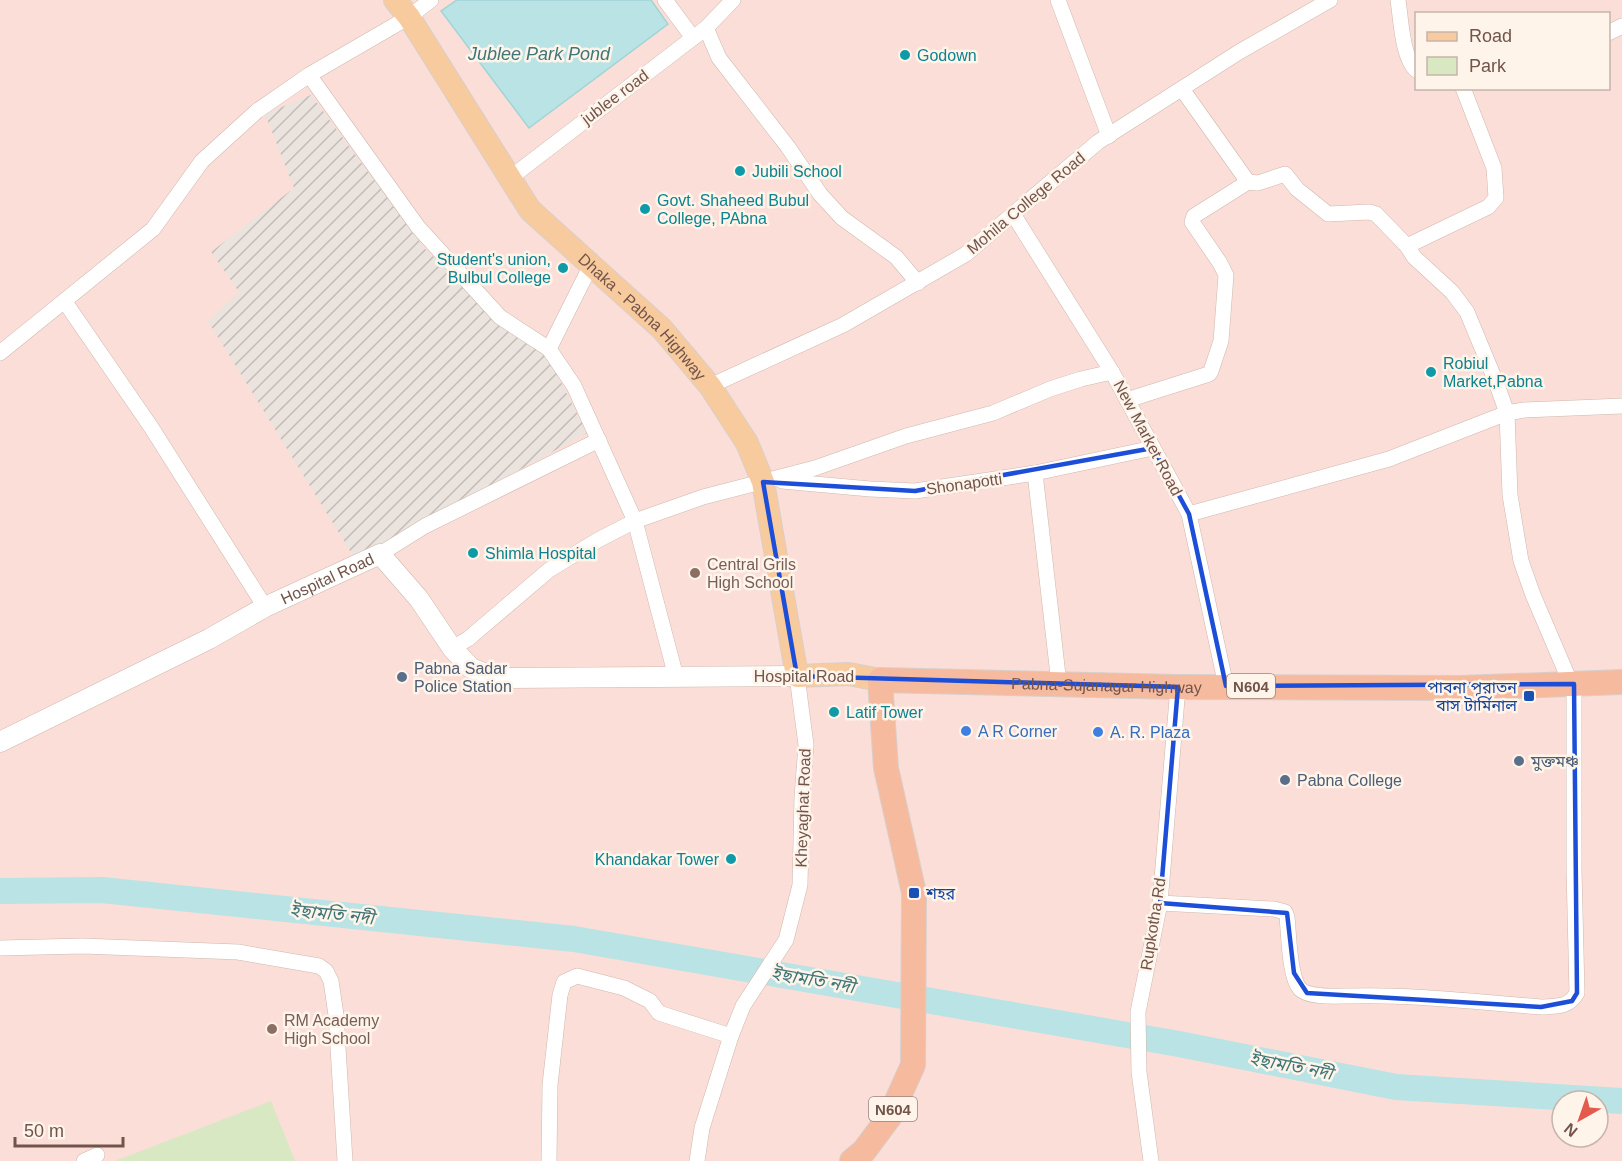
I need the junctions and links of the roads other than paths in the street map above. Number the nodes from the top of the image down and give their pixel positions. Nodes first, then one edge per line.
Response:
1 (431, 0) edge
2 (665, 0) edge
3 (733, 0) edge
4 (1058, 0) edge
5 (1330, 0) edge
6 (1398, 0) edge
7 (402, 8) edge
8 (706, 28) junction
9 (693, 38) junction
10 (1415, 69) edge
11 (309, 75) junction
12 (1182, 88) junction
13 (1464, 90) edge
14 (1109, 136) junction
15 (510, 178) junction
16 (1248, 182) junction
17 (1013, 214) junction
18 (1407, 246) junction
19 (591, 265) junction
20 (918, 283) junction
21 (65, 302) junction
22 (549, 349) junction
23 (0, 353) edge
24 (1112, 372) junction
25 (710, 386) junction
26 (1127, 400) junction
27 (1622, 406) edge
28 (1507, 413) junction
29 (598, 440) junction
30 (1153, 448) junction
31 (1035, 473) junction
32 (768, 481) junction
33 (1189, 514) junction
34 (635, 521) junction
35 (380, 554) junction
36 (265, 608) junction
37 (452, 648) junction
38 (797, 676) junction
39 (676, 677) junction
40 (880, 680) junction
41 (1622, 682) edge
42 (1059, 684) junction
43 (1572, 684) junction
44 (1226, 686) junction
45 (1178, 687) junction
46 (0, 742) edge
47 (1160, 903) junction
48 (0, 948) edge
49 (731, 1036) junction
50 (345, 1161) edge
51 (549, 1161) edge
52 (697, 1161) edge
53 (852, 1161) edge
54 (1151, 1161) edge

1 - 7 street
2 - 9 street
3 - 8 street, jublee road
4 - 14 street
5 - 12 street, Mohila College Road
6 - 10 street
7 - 11 street
7 - 15 main road, Dhaka - Pabna Highway
8 - 9 street, jublee road
8 - 20 street
9 - 15 street, jublee road
11 - 21 street
11 - 22 street
12 - 14 street, Mohila College Road
12 - 16 street
13 - 18 street
14 - 17 street, Mohila College Road
15 - 19 main road, Dhaka - Pabna Highway
16 - 18 street
16 - 26 street
17 - 20 street, Mohila College Road
17 - 24 street, New Market Road
18 - 28 street
19 - 22 street
19 - 25 main road, Dhaka - Pabna Highway
20 - 25 street, Mohila College Road
21 - 23 street
21 - 36 street
22 - 29 street
24 - 26 street, New Market Road
24 - 32 street
25 - 32 main road, Dhaka - Pabna Highway
26 - 30 street, New Market Road
27 - 28 street
28 - 33 street
28 - 43 street
29 - 34 street
29 - 35 street
30 - 31 street, Shonapotti
30 - 33 street, New Market Road
31 - 32 street, Shonapotti
31 - 42 street
32 - 34 street
32 - 38 main road, Dhaka - Pabna Highway
33 - 44 street, New Market Road
34 - 37 street
34 - 39 street
35 - 36 main road, Hospital Road
35 - 37 main road, Hospital Road
36 - 46 main road, Hospital Road
37 - 39 main road, Hospital Road
38 - 39 main road, Hospital Road
38 - 40 main road, Hospital Road
38 - 49 street, Kheyaghat Road
40 - 42 highway, Pabna-Sujanagar Highway / N604
40 - 53 highway, N604
41 - 43 highway, Pabna-Sujanagar Highway / N604
42 - 45 highway, Pabna-Sujanagar Highway / N604
43 - 44 highway, Pabna-Sujanagar Highway / N604
43 - 47 street
44 - 45 highway, Pabna-Sujanagar Highway / N604
45 - 47 street, Rupkotha Rd
47 - 54 street, Rupkotha Rd
48 - 50 street
49 - 51 street
49 - 52 street, Kheyaghat Road

